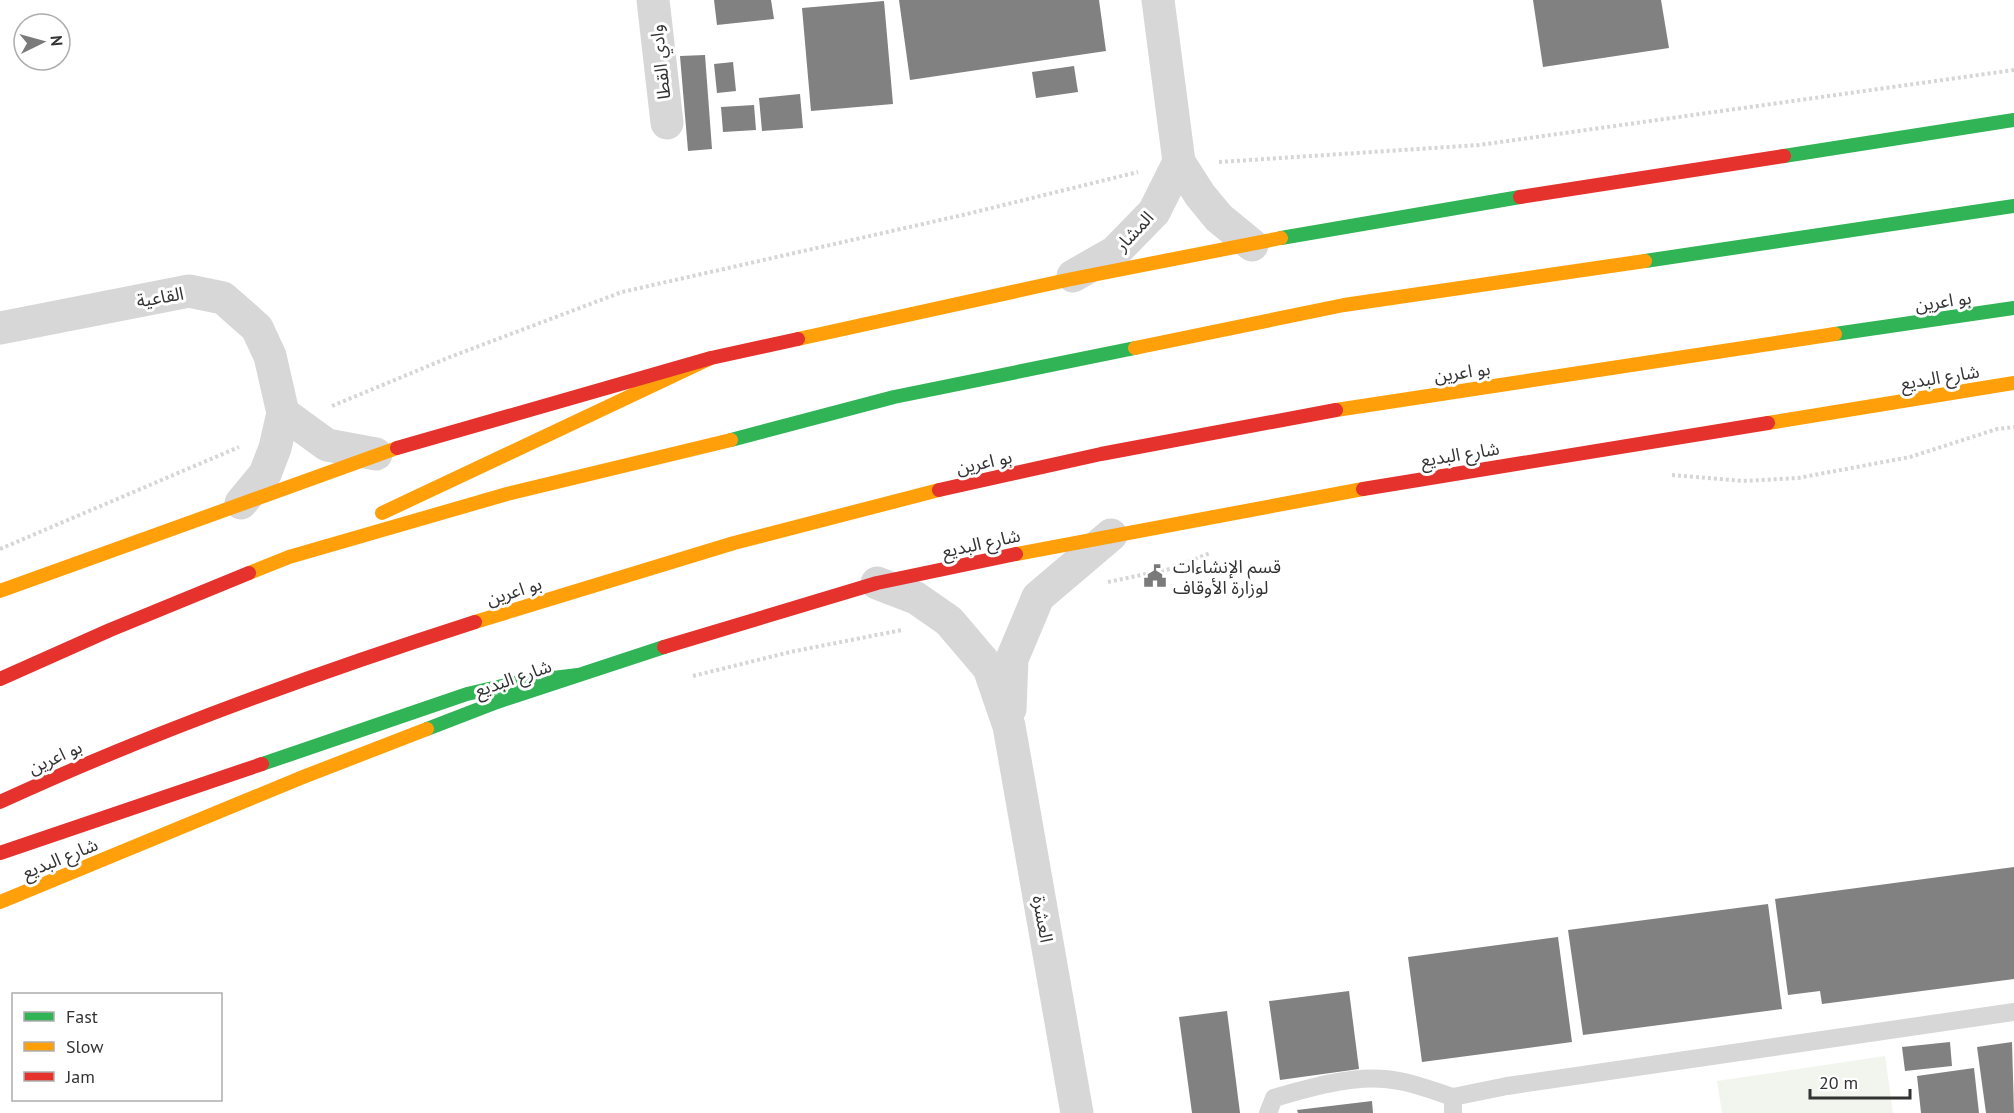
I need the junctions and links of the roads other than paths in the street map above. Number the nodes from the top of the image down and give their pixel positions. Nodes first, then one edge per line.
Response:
1 (653, 0) edge
2 (1158, 0) edge
3 (2014, 120) edge
4 (667, 123) dead end
5 (1179, 162) junction
6 (2014, 206) edge
7 (1252, 245) junction
8 (1067, 280) junction
9 (2014, 309) edge
10 (0, 328) edge
11 (711, 358) junction
12 (2014, 383) edge
13 (283, 413) junction
14 (376, 454) junction
15 (241, 503) junction
16 (1111, 535) junction
17 (289, 557) junction
18 (877, 583) junction
19 (0, 591) edge
20 (578, 675) junction
21 (0, 678) edge
22 (1009, 726) junction
23 (0, 802) edge
24 (0, 853) edge
25 (0, 902) edge
26 (2014, 1012) edge
27 (1453, 1105) edge
28 (1077, 1113) edge
29 (1268, 1113) edge

1 - 4 street, وادي القطا
2 - 5 street
3 - 7 main road
5 - 7 street
5 - 8 street, المشار
6 - 17 main road
7 - 8 main road
8 - 11 main road
9 - 23 main road, بو اعرين
10 - 13 street, القاعية
11 - 14 main road
11 - 17 main road
12 - 16 main road, شارع البديع
13 - 14 street
13 - 15 street, القاعية
14 - 15 main road
15 - 19 main road
16 - 18 main road, شارع البديع
16 - 22 street, العشرة
17 - 21 main road
18 - 20 main road, شارع البديع
18 - 22 street, العشرة
20 - 24 main road
20 - 25 main road, شارع البديع
22 - 28 street, العشرة
26 - 27 lane
27 - 29 lane

